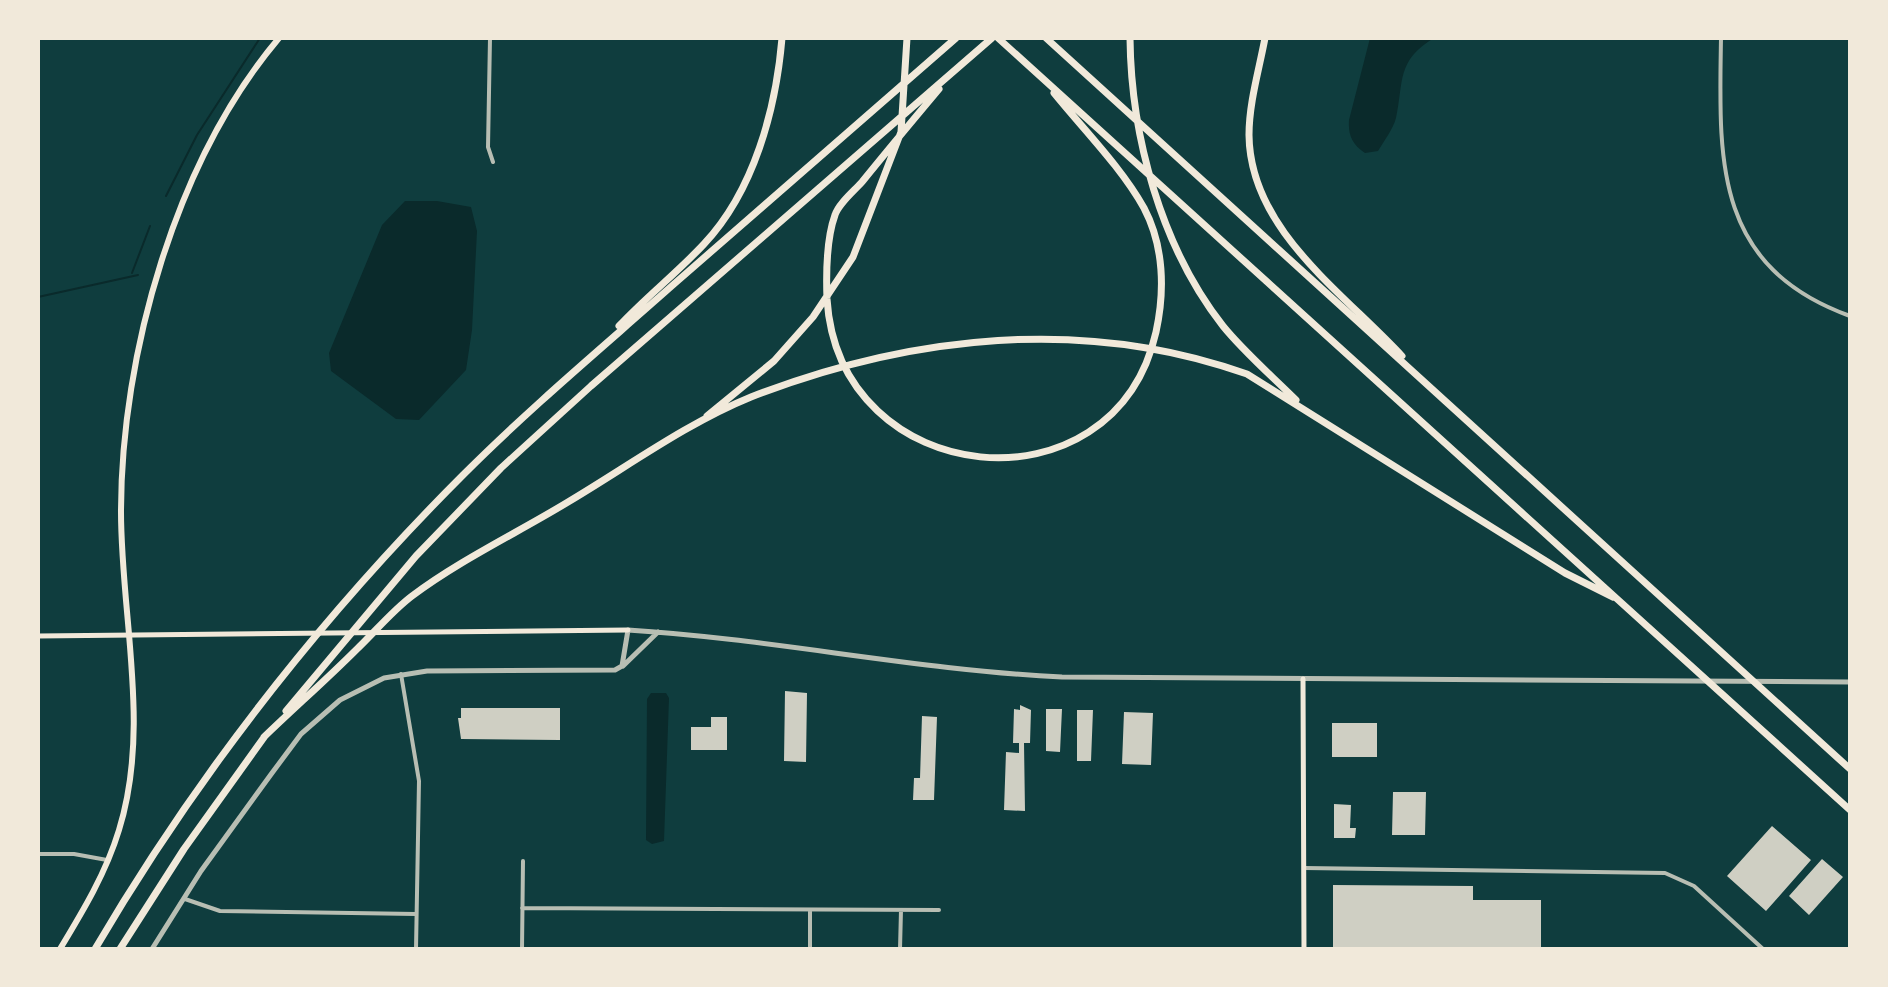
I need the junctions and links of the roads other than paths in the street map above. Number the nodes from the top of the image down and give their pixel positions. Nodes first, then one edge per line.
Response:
1 (279, 38) edge
2 (490, 38) edge
3 (782, 38) edge
4 (907, 38) edge
5 (995, 38) edge
6 (1046, 38) edge
7 (1130, 38) edge
8 (1265, 38) edge
9 (1721, 38) edge
10 (955, 39) edge
11 (953, 71) junction
12 (1040, 76) junction
13 (493, 162) dead end
14 (1850, 316) edge
15 (596, 350) junction
16 (1428, 385) junction
17 (1306, 410) junction
18 (696, 426) junction
19 (1613, 597) junction
20 (628, 630) junction
21 (658, 632) junction
22 (38, 636) edge
23 (127, 637) junction
24 (622, 666) junction
25 (401, 674) junction
26 (1303, 679) junction
27 (1850, 682) edge
28 (264, 737) junction
29 (1850, 769) edge
30 (1850, 810) edge
31 (38, 854) edge
32 (108, 860) junction
33 (523, 861) dead end
34 (1304, 868) junction
35 (185, 899) junction
36 (522, 908) junction
37 (810, 910) junction
38 (901, 910) junction
39 (939, 910) dead end
40 (417, 914) junction
41 (60, 949) edge
42 (95, 949) edge
43 (120, 949) edge
44 (152, 949) edge
45 (416, 949) edge
46 (522, 949) edge
47 (810, 949) edge
48 (900, 949) edge
49 (1304, 949) edge
50 (1763, 949) edge

1 - 23 main road
2 - 13 street
3 - 15 highway
4 - 18 highway
5 - 11 highway
5 - 12 highway
6 - 16 highway
7 - 17 highway
8 - 16 highway
9 - 14 street
10 - 15 highway
11 - 12 highway
11 - 28 highway
12 - 19 highway
15 - 42 highway
16 - 29 highway
17 - 18 highway
17 - 19 highway
18 - 28 highway
19 - 30 highway
20 - 21 street
20 - 23 main road
20 - 24 street
21 - 24 street
21 - 26 street
22 - 23 main road
23 - 32 main road
24 - 25 street
25 - 35 street
25 - 40 street
26 - 27 street
26 - 34 main road
28 - 43 highway
31 - 32 street
32 - 41 main road
33 - 36 street
34 - 49 main road
34 - 50 street
35 - 40 street
35 - 44 street
36 - 37 street
36 - 46 street
37 - 38 street
37 - 47 street
38 - 39 street
38 - 48 street
40 - 45 street

